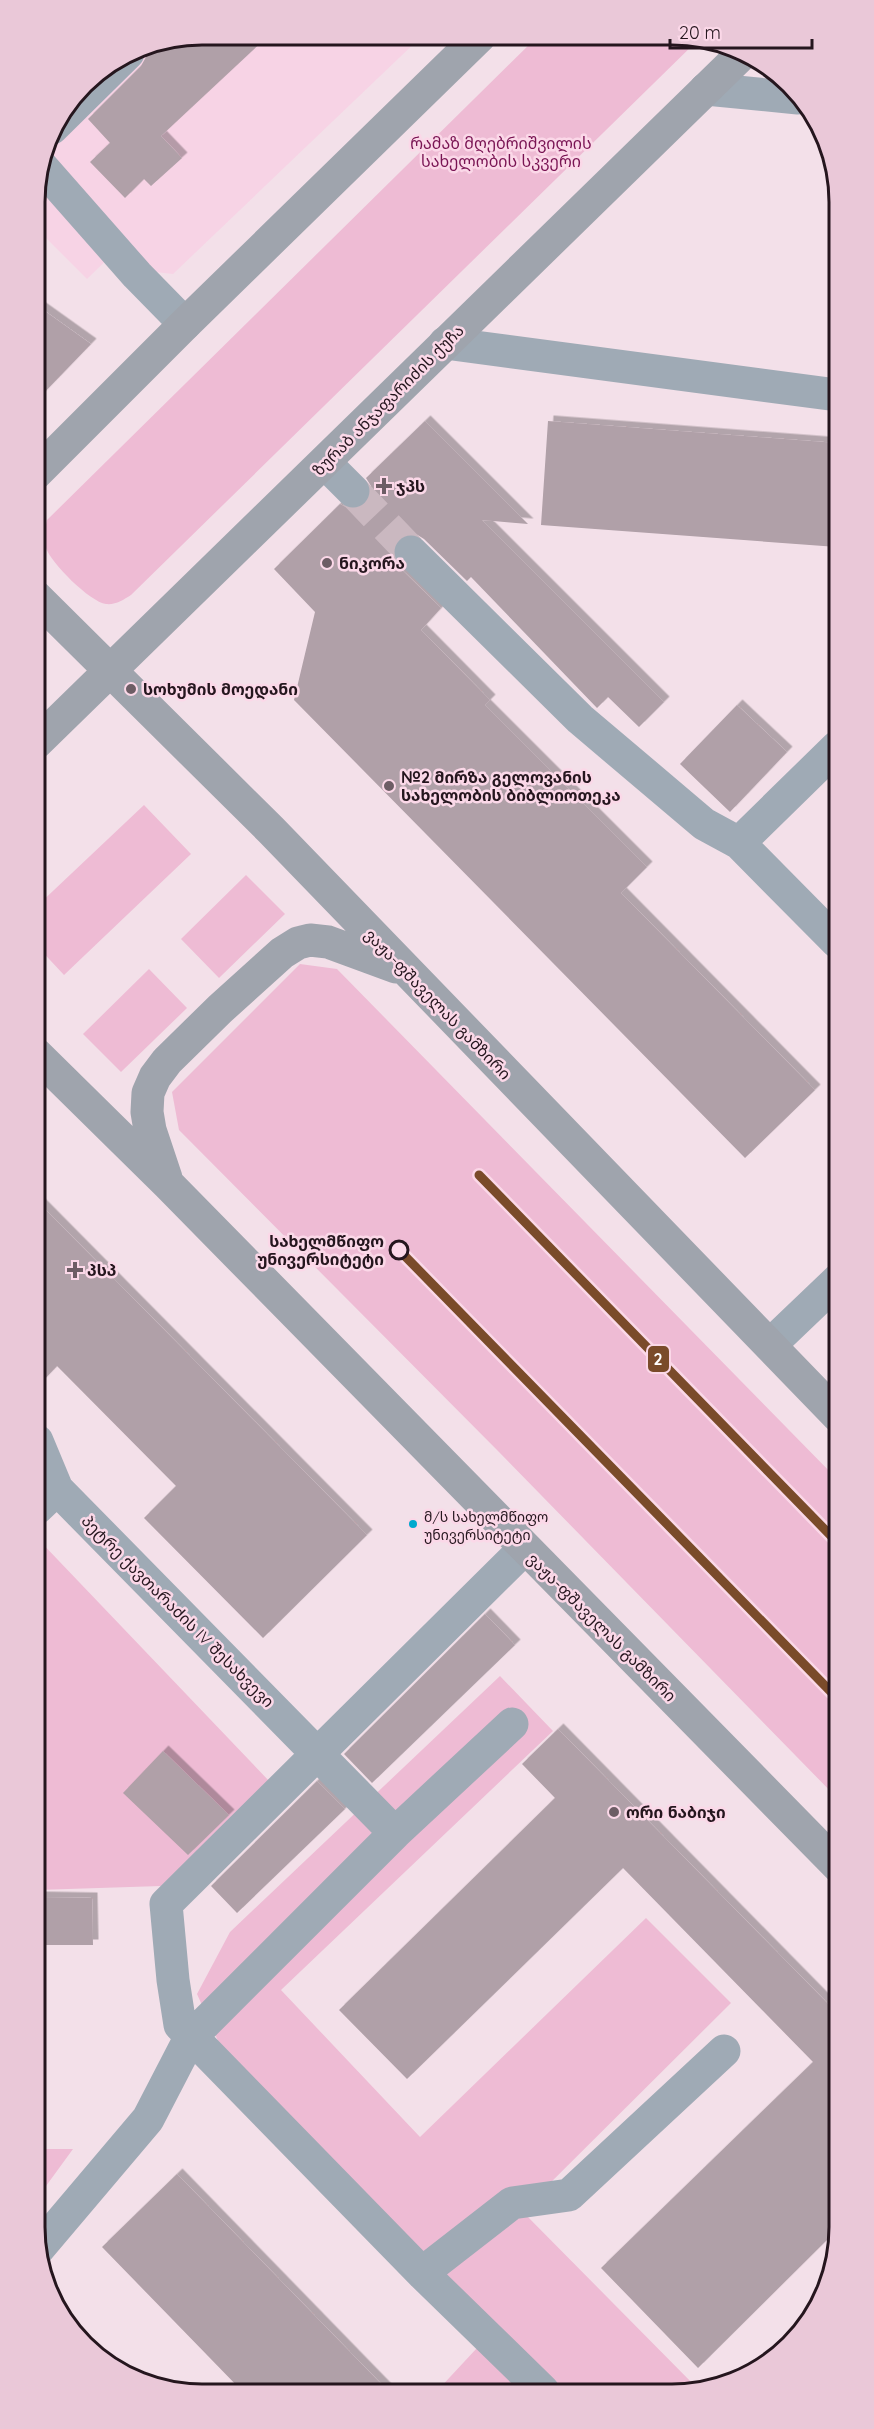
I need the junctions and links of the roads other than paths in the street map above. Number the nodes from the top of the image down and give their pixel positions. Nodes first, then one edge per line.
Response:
1 (471, 45) edge
2 (737, 59) edge
3 (706, 89) junction
4 (789, 97) edge
5 (47, 177) edge
6 (185, 324) junction
7 (445, 343) junction
8 (829, 393) edge
9 (325, 463) junction
10 (45, 464) edge
11 (353, 491) tunnel mouth
12 (411, 552) tunnel mouth
13 (45, 606) edge
14 (111, 669) junction
15 (45, 734) edge
16 (829, 755) edge
17 (739, 843) junction
18 (829, 934) edge
19 (403, 969) junction
20 (45, 1063) edge
21 (168, 1184) junction
22 (829, 1289) edge
23 (770, 1345) junction
24 (829, 1407) edge
25 (47, 1498) edge
26 (525, 1548) junction
27 (512, 1724) dead end
28 (318, 1754) junction
29 (395, 1833) junction
30 (829, 1857) edge
31 (190, 2038) junction
32 (724, 2051) dead end
33 (46, 2240) edge
34 (422, 2273) junction
35 (536, 2384) edge

1 - 6 main road
2 - 3 main road, ზურაბ ანჯაფარიძის ქუჩა
3 - 4 street
3 - 7 main road, ზურაბ ანჯაფარიძის ქუჩა
5 - 6 street
6 - 10 main road
7 - 8 street
7 - 9 main road, ზურაბ ანჯაფარიძის ქუჩა
9 - 11 street
9 - 14 main road, ზურაბ ანჯაფარიძის ქუჩა
12 - 17 street
13 - 14 main road, ვაჟა-ფშაველას გამზირი
14 - 15 main road, ზურაბ ანჯაფარიძის ქუჩა
14 - 19 main road, ვაჟა-ფშაველას გამზირი
16 - 17 street
17 - 18 street
19 - 21 main road
19 - 23 main road, ვაჟა-ფშაველას გამზირი
20 - 21 main road, ვაჟა-ფშაველას გამზირი
21 - 26 main road, ვაჟა-ფშაველას გამზირი
22 - 23 street
23 - 24 main road, ვაჟა-ფშაველას გამზირი
25 - 28 street, პეტრე ქავთარაძის IV შესახვევი
26 - 28 street
26 - 30 main road, ვაჟა-ფშაველას გამზირი
27 - 29 street
28 - 29 street, პეტრე ქავთარაძის IV შესახვევი
28 - 31 street
29 - 31 street
31 - 33 street
31 - 34 street
32 - 34 street
34 - 35 street

